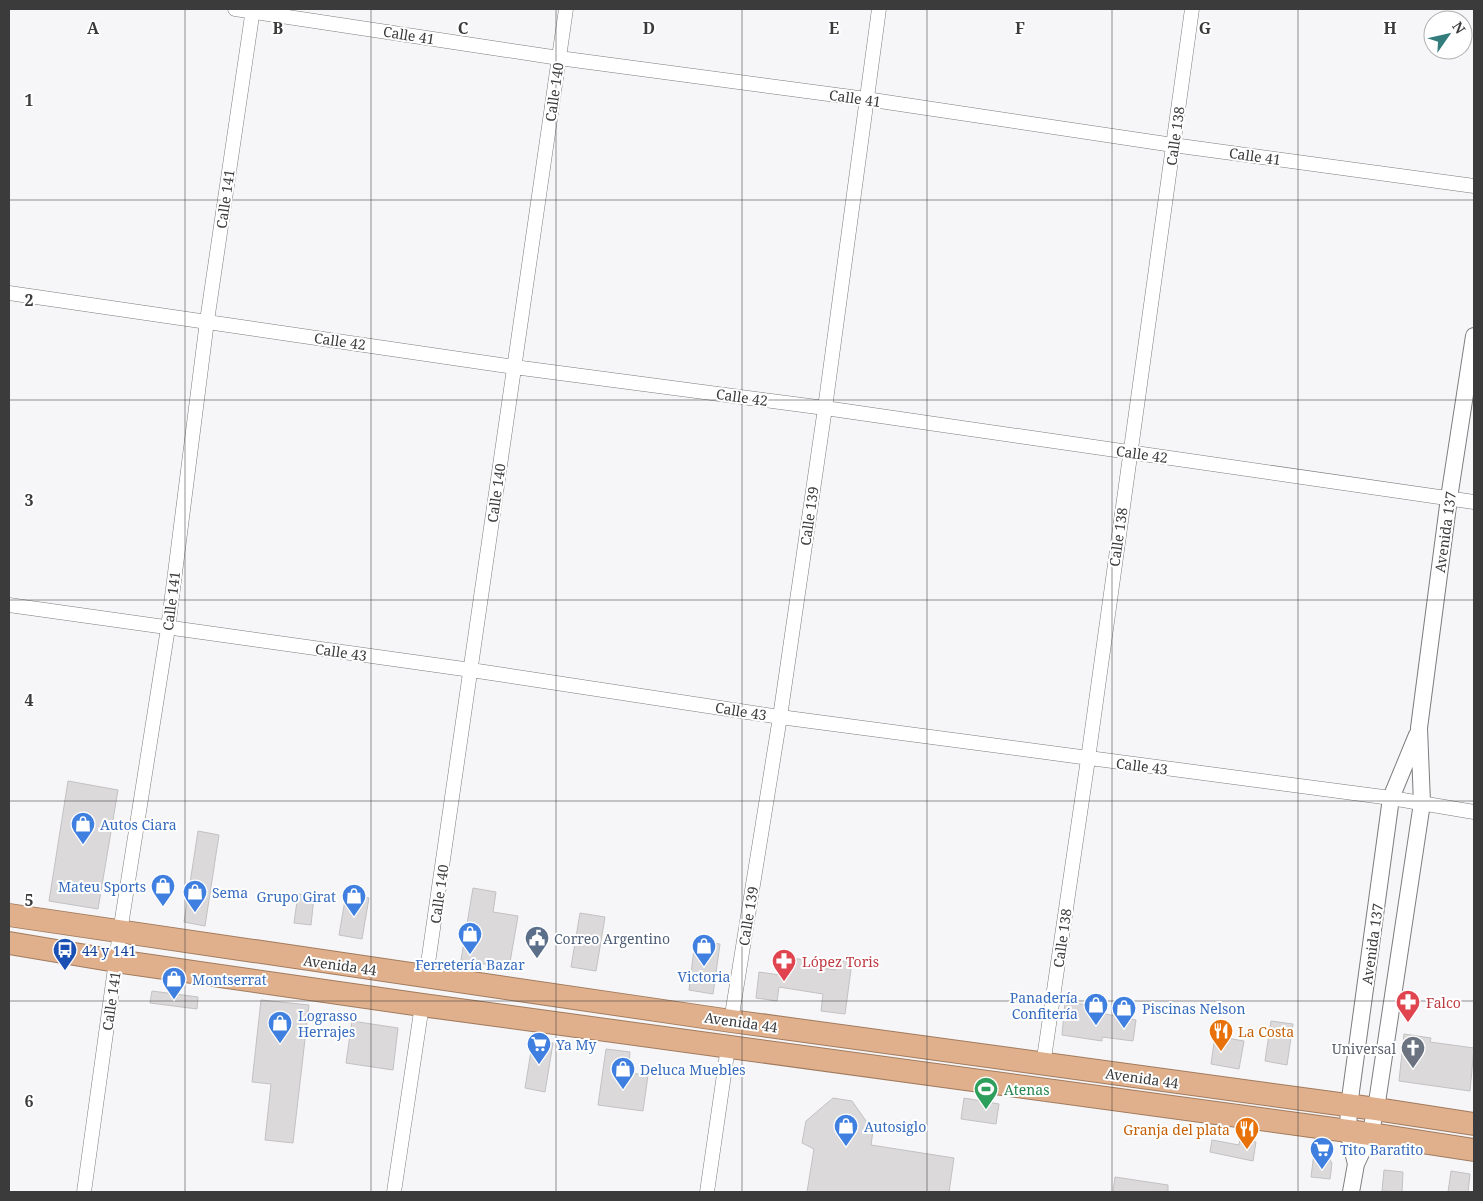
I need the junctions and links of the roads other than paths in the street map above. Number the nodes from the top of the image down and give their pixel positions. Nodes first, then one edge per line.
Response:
1 (235, 9) edge
2 (566, 9) edge
3 (879, 9) edge
4 (1192, 9) edge
5 (253, 10) edge
6 (559, 58) junction
7 (866, 99) junction
8 (1173, 145) junction
9 (1474, 186) edge
10 (9, 293) edge
11 (207, 321) junction
12 (1474, 336) edge
13 (514, 367) junction
14 (825, 408) junction
15 (1130, 452) junction
16 (1449, 498) junction
17 (1474, 502) edge
18 (9, 606) edge
19 (168, 628) junction
20 (471, 670) junction
21 (780, 717) junction
22 (1419, 728) junction
23 (1088, 759) junction
24 (1391, 798) junction
25 (1422, 803) junction
26 (1474, 812) edge
27 (9, 915) edge
28 (120, 932) junction
29 (9, 943) edge
30 (116, 961) junction
31 (426, 977) junction
32 (422, 1005) junction
33 (731, 1021) junction
34 (728, 1047) junction
35 (1043, 1065) junction
36 (1350, 1106) junction
37 (1376, 1109) junction
38 (1474, 1124) edge
39 (1359, 1133) junction
40 (1474, 1150) edge
41 (84, 1192) edge
42 (394, 1192) edge
43 (707, 1192) edge
44 (1351, 1192) edge

1 - 5 street, Calle 41
2 - 6 street, Calle 140
3 - 7 street, Calle 139
4 - 8 street, Calle 138
5 - 6 street, Calle 41
5 - 11 street, Calle 141
6 - 7 street, Calle 41
6 - 13 street, Calle 140
7 - 8 street, Calle 41
7 - 14 street, Calle 139
8 - 9 street, Calle 41
8 - 15 street, Calle 138
10 - 11 street, Calle 42
11 - 13 street, Calle 42
11 - 19 street, Calle 141
12 - 16 street, Avenida 137
13 - 14 street, Calle 42
13 - 20 street, Calle 140
14 - 15 street, Calle 42
14 - 21 street, Calle 139
15 - 16 street, Calle 42
15 - 23 street, Calle 138
16 - 17 street, Calle 42
16 - 22 street, Avenida 137
18 - 19 street, Calle 43
19 - 20 street, Calle 43
19 - 28 street, Calle 141
20 - 21 street, Calle 43
20 - 31 street, Calle 140
21 - 23 street, Calle 43
21 - 33 street, Calle 139
22 - 24 street, Avenida 137
22 - 25 street, Avenida 137
23 - 24 street, Calle 43
23 - 35 street, Calle 138
24 - 25 street, Calle 43
24 - 36 street, Avenida 137
25 - 26 street, Calle 43
25 - 37 street, Avenida 137
27 - 28 highway, Avenida 44
28 - 30 street, Calle 141
28 - 31 highway, Avenida 44
29 - 30 highway, Avenida 44
30 - 32 highway, Avenida 44
30 - 41 street, Calle 141
31 - 33 highway, Avenida 44
32 - 34 highway, Avenida 44
32 - 42 street
33 - 35 highway, Avenida 44
34 - 39 highway, Avenida 44
34 - 43 street
35 - 36 highway, Avenida 44
36 - 37 highway, Avenida 44
36 - 39 street, Avenida 137
37 - 38 highway, Avenida 44
37 - 39 street, Avenida 137
39 - 40 highway, Avenida 44
39 - 44 street, Avenida 137

